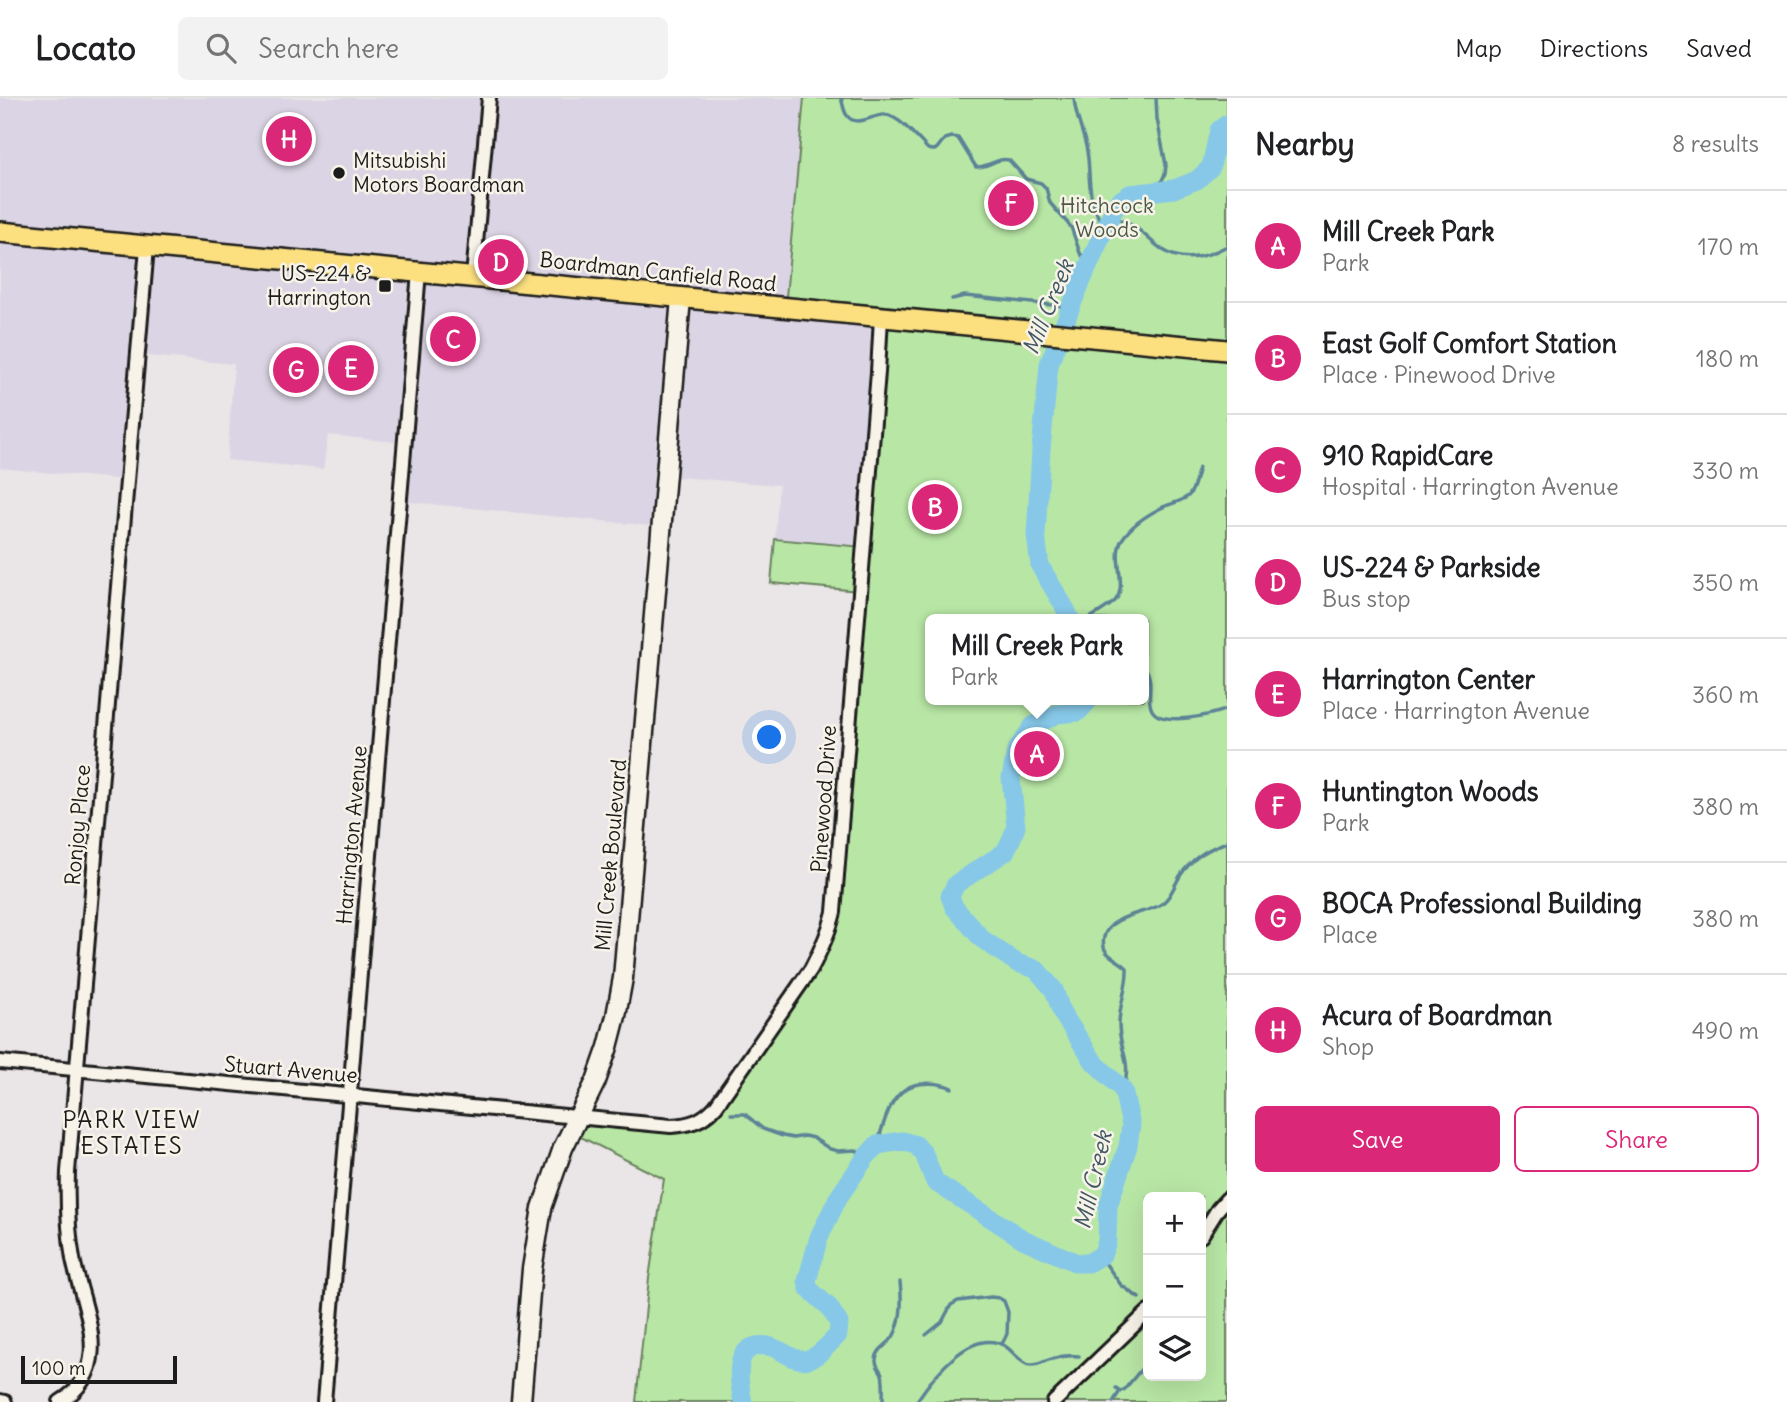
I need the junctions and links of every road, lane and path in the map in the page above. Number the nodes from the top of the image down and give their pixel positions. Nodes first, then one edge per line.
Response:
1 (489, 98) edge
2 (0, 232) edge
3 (147, 247) junction
4 (419, 272) junction
5 (473, 277) junction
6 (681, 298) junction
7 (881, 317) junction
8 (1227, 350) edge
9 (0, 1062) edge
10 (77, 1070) junction
11 (349, 1095) junction
12 (579, 1116) junction
13 (1227, 1199) edge
14 (1206, 1228) edge
15 (1143, 1317) edge
16 (64, 1399) edge
17 (324, 1402) edge
18 (521, 1402) edge
19 (1054, 1402) edge

1 - 5 street
2 - 3 main road, Boardman Canfield Road
3 - 4 main road, Boardman Canfield Road
3 - 10 street, Ronjoy Place
4 - 5 main road, Boardman Canfield Road
4 - 11 street, Harrington Avenue
5 - 6 main road, Boardman Canfield Road
6 - 7 main road, Boardman Canfield Road
6 - 12 street, Mill Creek Boulevard
7 - 8 main road, Boardman Canfield Road
7 - 12 street, Pinewood Drive
9 - 10 street, Stuart Avenue
10 - 11 street, Stuart Avenue
10 - 16 street, Ronjoy Place
11 - 12 street, Stuart Avenue
11 - 17 street, Harrington Avenue
12 - 18 street, Mill Creek Boulevard
13 - 14 street
15 - 19 street

